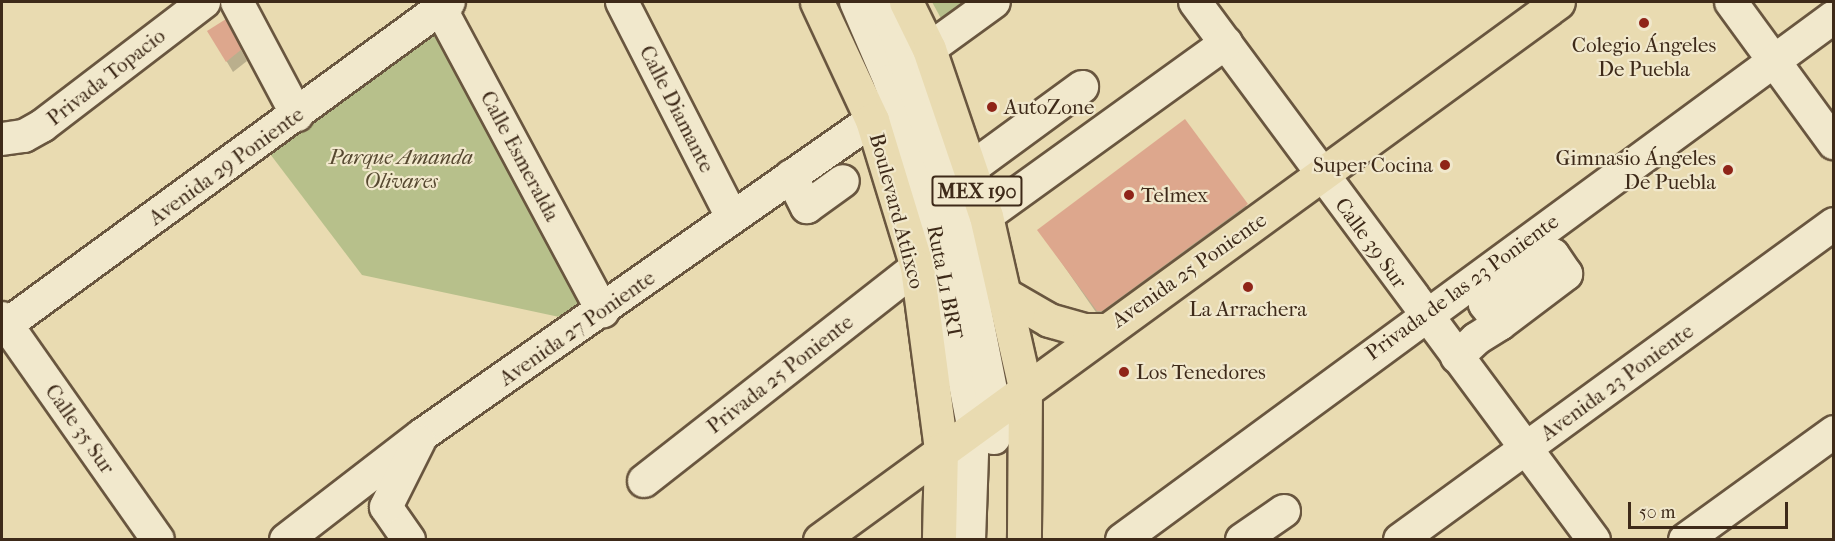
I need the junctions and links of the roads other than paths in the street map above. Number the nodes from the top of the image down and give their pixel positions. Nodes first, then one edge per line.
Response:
1 (204, 2) edge
2 (237, 2) edge
3 (622, 2) edge
4 (817, 2) edge
5 (856, 2) edge
6 (885, 2) edge
7 (906, 2) edge
8 (994, 2) edge
9 (1195, 2) edge
10 (1558, 2) edge
11 (1731, 2) edge
12 (442, 4) edge
13 (1833, 17) edge
14 (1226, 43) junction
15 (929, 49) junction
16 (1773, 59) junction
17 (1082, 87) dead end
18 (297, 115) junction
19 (872, 120) junction
20 (2, 139) edge
21 (1833, 143) edge
22 (970, 169) junction
23 (1322, 176) junction
24 (791, 177) junction
25 (843, 181) dead end
26 (986, 216) junction
27 (732, 217) junction
28 (1833, 224) edge
29 (916, 267) junction
30 (1004, 294) junction
31 (603, 311) junction
32 (1424, 315) junction
33 (3, 324) edge
34 (1500, 324) dead end
35 (1104, 330) junction
36 (1457, 357) junction
37 (1025, 388) junction
38 (984, 418) junction
39 (1833, 432) edge
40 (423, 435) junction
41 (1527, 447) junction
42 (941, 449) junction
43 (644, 481) dead end
44 (1284, 511) dead end
45 (158, 540) edge
46 (286, 540) edge
47 (409, 540) edge
48 (820, 540) edge
49 (939, 540) edge
50 (969, 540) edge
51 (990, 540) edge
52 (1024, 540) edge
53 (1122, 540) edge
54 (1242, 540) edge
55 (1400, 540) edge
56 (1594, 540) edge
57 (1685, 540) edge

1 - 20 street, Privada Topacio
2 - 18 street
3 - 27 street, Calle Diamante
4 - 19 main road, Boulevard Atlixco / MEX 190
5 - 38 street, Ruta L1 BRT
6 - 38 street, Ruta L1 BRT
7 - 15 main road, MEX 190
8 - 15 street
9 - 14 street, Calle 39 Sur
10 - 23 main road, Avenida 25 Poniente
11 - 16 street
12 - 18 street, Avenida 29 Poniente
12 - 31 street, Calle Esmeralda
13 - 16 street, Privada de las 23 Poniente
14 - 23 street, Calle 39 Sur
14 - 26 street
15 - 22 main road, MEX 190
16 - 21 street
16 - 32 street, Privada de las 23 Poniente
17 - 22 street
18 - 33 street, Avenida 29 Poniente
19 - 24 street, Avenida 27 Poniente
19 - 29 main road, Boulevard Atlixco / MEX 190
22 - 26 main road, MEX 190
23 - 32 street, Calle 39 Sur
23 - 35 main road, Avenida 25 Poniente
24 - 25 street
24 - 27 street, Avenida 27 Poniente
26 - 30 main road, MEX 190
27 - 31 street, Avenida 27 Poniente
28 - 41 street, Avenida 23 Poniente
29 - 42 main road, Boulevard Atlixco / MEX 190
29 - 43 street, Privada 25 Poniente
30 - 35 main road
30 - 37 main road, MEX 190
31 - 40 street, Avenida 27 Poniente
32 - 36 street, Calle 39 Sur
32 - 53 street, Privada de las 23 Poniente
33 - 45 street, Calle 35 Sur
34 - 36 street
35 - 37 main road, Avenida 25 Poniente
36 - 41 street, Calle 39 Sur
37 - 38 main road, Avenida 25 Poniente
37 - 52 main road, MEX 190
38 - 42 main road, Avenida 25 Poniente
38 - 50 street, Ruta L1 BRT
38 - 51 street, Ruta L1 BRT
39 - 57 street
40 - 46 street, Avenida 27 Poniente
40 - 47 street
41 - 55 street, Avenida 23 Poniente
41 - 56 street, Calle 39 Sur
42 - 48 main road, Avenida 25 Poniente
42 - 49 main road, Boulevard Atlixco / MEX 190
44 - 54 street

